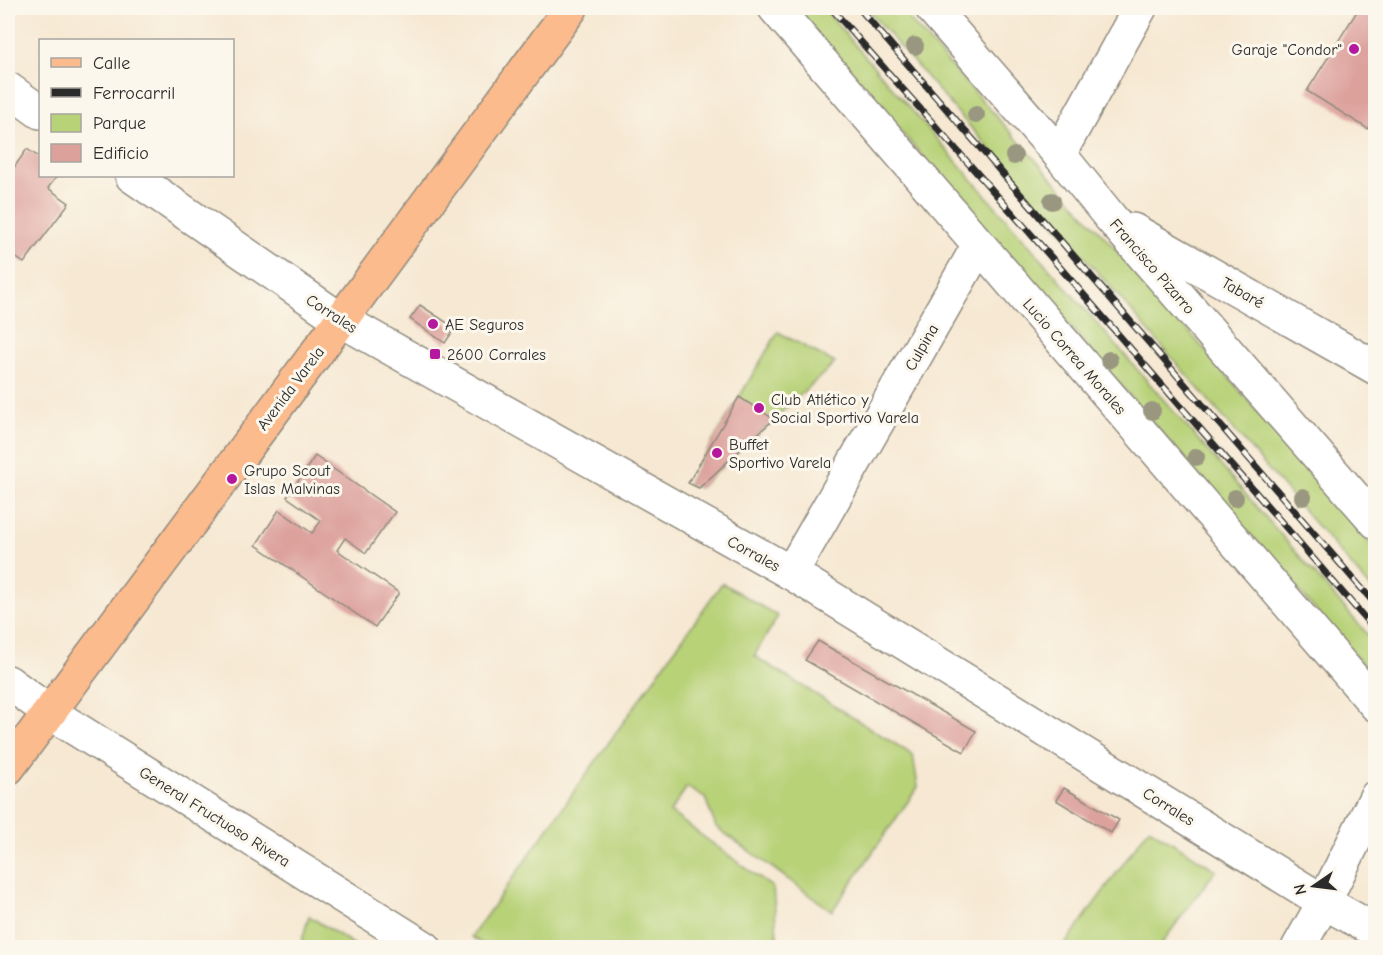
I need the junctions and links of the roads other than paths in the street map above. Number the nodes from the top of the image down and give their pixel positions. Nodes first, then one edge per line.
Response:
1 (571, 8) edge
2 (775, 8) edge
3 (932, 8) edge
4 (1140, 8) edge
5 (8, 89) edge
6 (39, 111) edge
7 (1059, 154) junction
8 (133, 177) edge
9 (1110, 217) junction
10 (979, 245) junction
11 (341, 320) junction
12 (1376, 368) edge
13 (1376, 522) edge
14 (791, 573) junction
15 (8, 682) edge
16 (1376, 705) edge
17 (49, 712) junction
18 (8, 768) edge
19 (1376, 797) edge
20 (1324, 902) junction
21 (1376, 931) edge
22 (425, 948) edge
23 (1298, 948) edge

1 - 11 main road, Avenida Varela
2 - 10 street, Lucio Correa Morales
3 - 7 street, Francisco Pizarro
4 - 7 street
5 - 6 street
7 - 9 street, Francisco Pizarro
8 - 11 street, Corrales
9 - 12 street, Tabaré
9 - 13 street, Francisco Pizarro
10 - 14 street, Culpina
10 - 16 street, Lucio Correa Morales
11 - 14 street, Corrales
11 - 17 main road, Avenida Varela
14 - 20 street, Corrales
15 - 17 street, General Fructuoso Rivera
17 - 18 main road, Avenida Varela
17 - 22 street, General Fructuoso Rivera
19 - 20 street
20 - 21 street, Corrales
20 - 23 street

